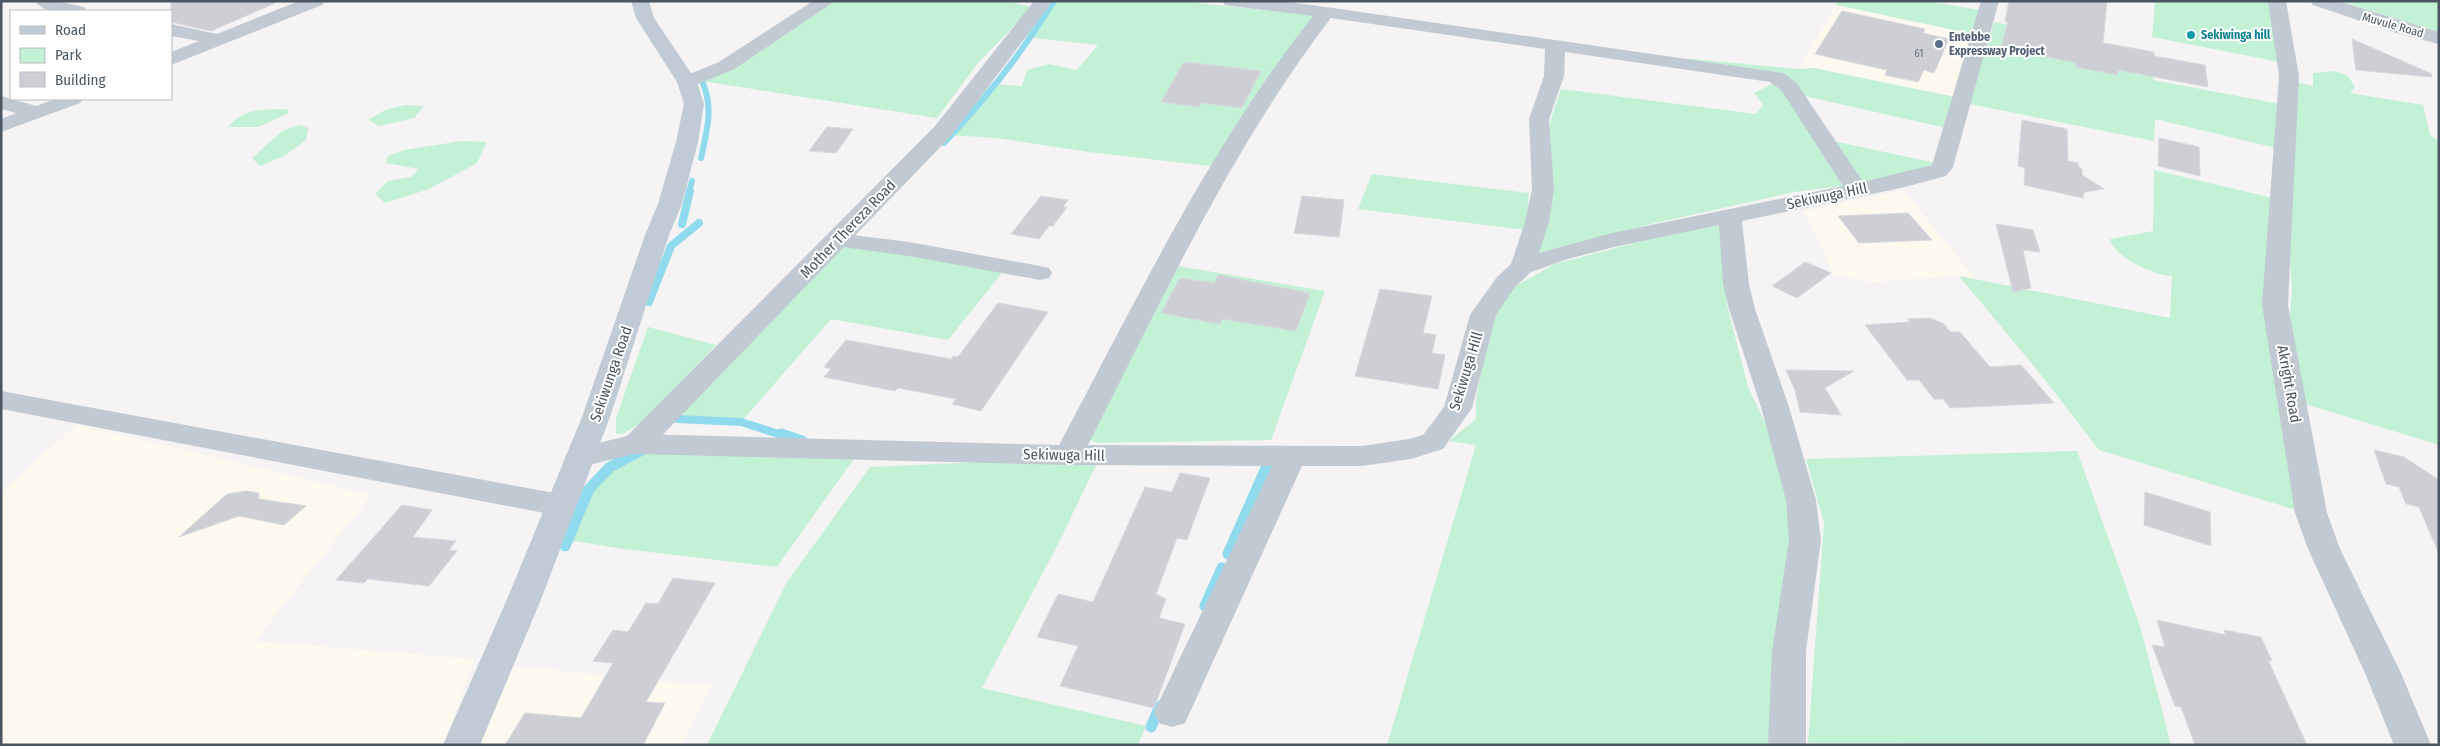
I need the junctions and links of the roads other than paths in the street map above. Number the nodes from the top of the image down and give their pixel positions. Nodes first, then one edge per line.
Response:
1 (44, 1) edge
2 (316, 1) edge
3 (640, 1) edge
4 (826, 1) edge
5 (1044, 1) edge
6 (1231, 1) edge
7 (1990, 1) edge
8 (2278, 1) edge
9 (2319, 1) edge
10 (73, 10) edge
11 (1326, 12) junction
12 (172, 30) edge
13 (2439, 38) edge
14 (220, 40) junction
15 (1554, 45) junction
16 (172, 59) edge
17 (687, 82) junction
18 (70, 100) edge
19 (1, 102) edge
20 (37, 113) junction
21 (1, 126) edge
22 (1856, 189) junction
23 (1730, 216) junction
24 (838, 240) junction
25 (1522, 267) junction
26 (1040, 273) dead end
27 (1, 400) edge
28 (638, 444) junction
29 (1068, 455) junction
30 (1292, 456) junction
31 (580, 457) junction
32 (560, 505) junction
33 (1172, 712) dead end
34 (461, 745) edge
35 (1786, 745) edge
36 (2413, 745) edge

1 - 10 street
2 - 14 street
3 - 17 main road, Sekiwunga Road
4 - 17 street
5 - 24 street, Mother Thereza Road
6 - 11 street
7 - 22 street, Sekiwuga Hill
8 - 36 street, Akright Road
9 - 13 street, Muvule Road
11 - 15 street
11 - 29 street
12 - 14 street
14 - 16 street
15 - 22 street
15 - 25 street
17 - 31 main road, Sekiwunga Road
18 - 20 street
19 - 20 street
20 - 21 street
22 - 23 street, Sekiwuga Hill
23 - 25 street, Sekiwuga Hill
23 - 35 street
24 - 26 street
24 - 28 street, Mother Thereza Road
25 - 30 street, Sekiwuga Hill
27 - 32 street
28 - 29 street, Sekiwuga Hill
28 - 31 street, Sekiwuga Hill
29 - 30 street, Sekiwuga Hill
30 - 33 street
31 - 32 main road, Sekiwunga Road
32 - 34 main road, Sekiwunga Road

